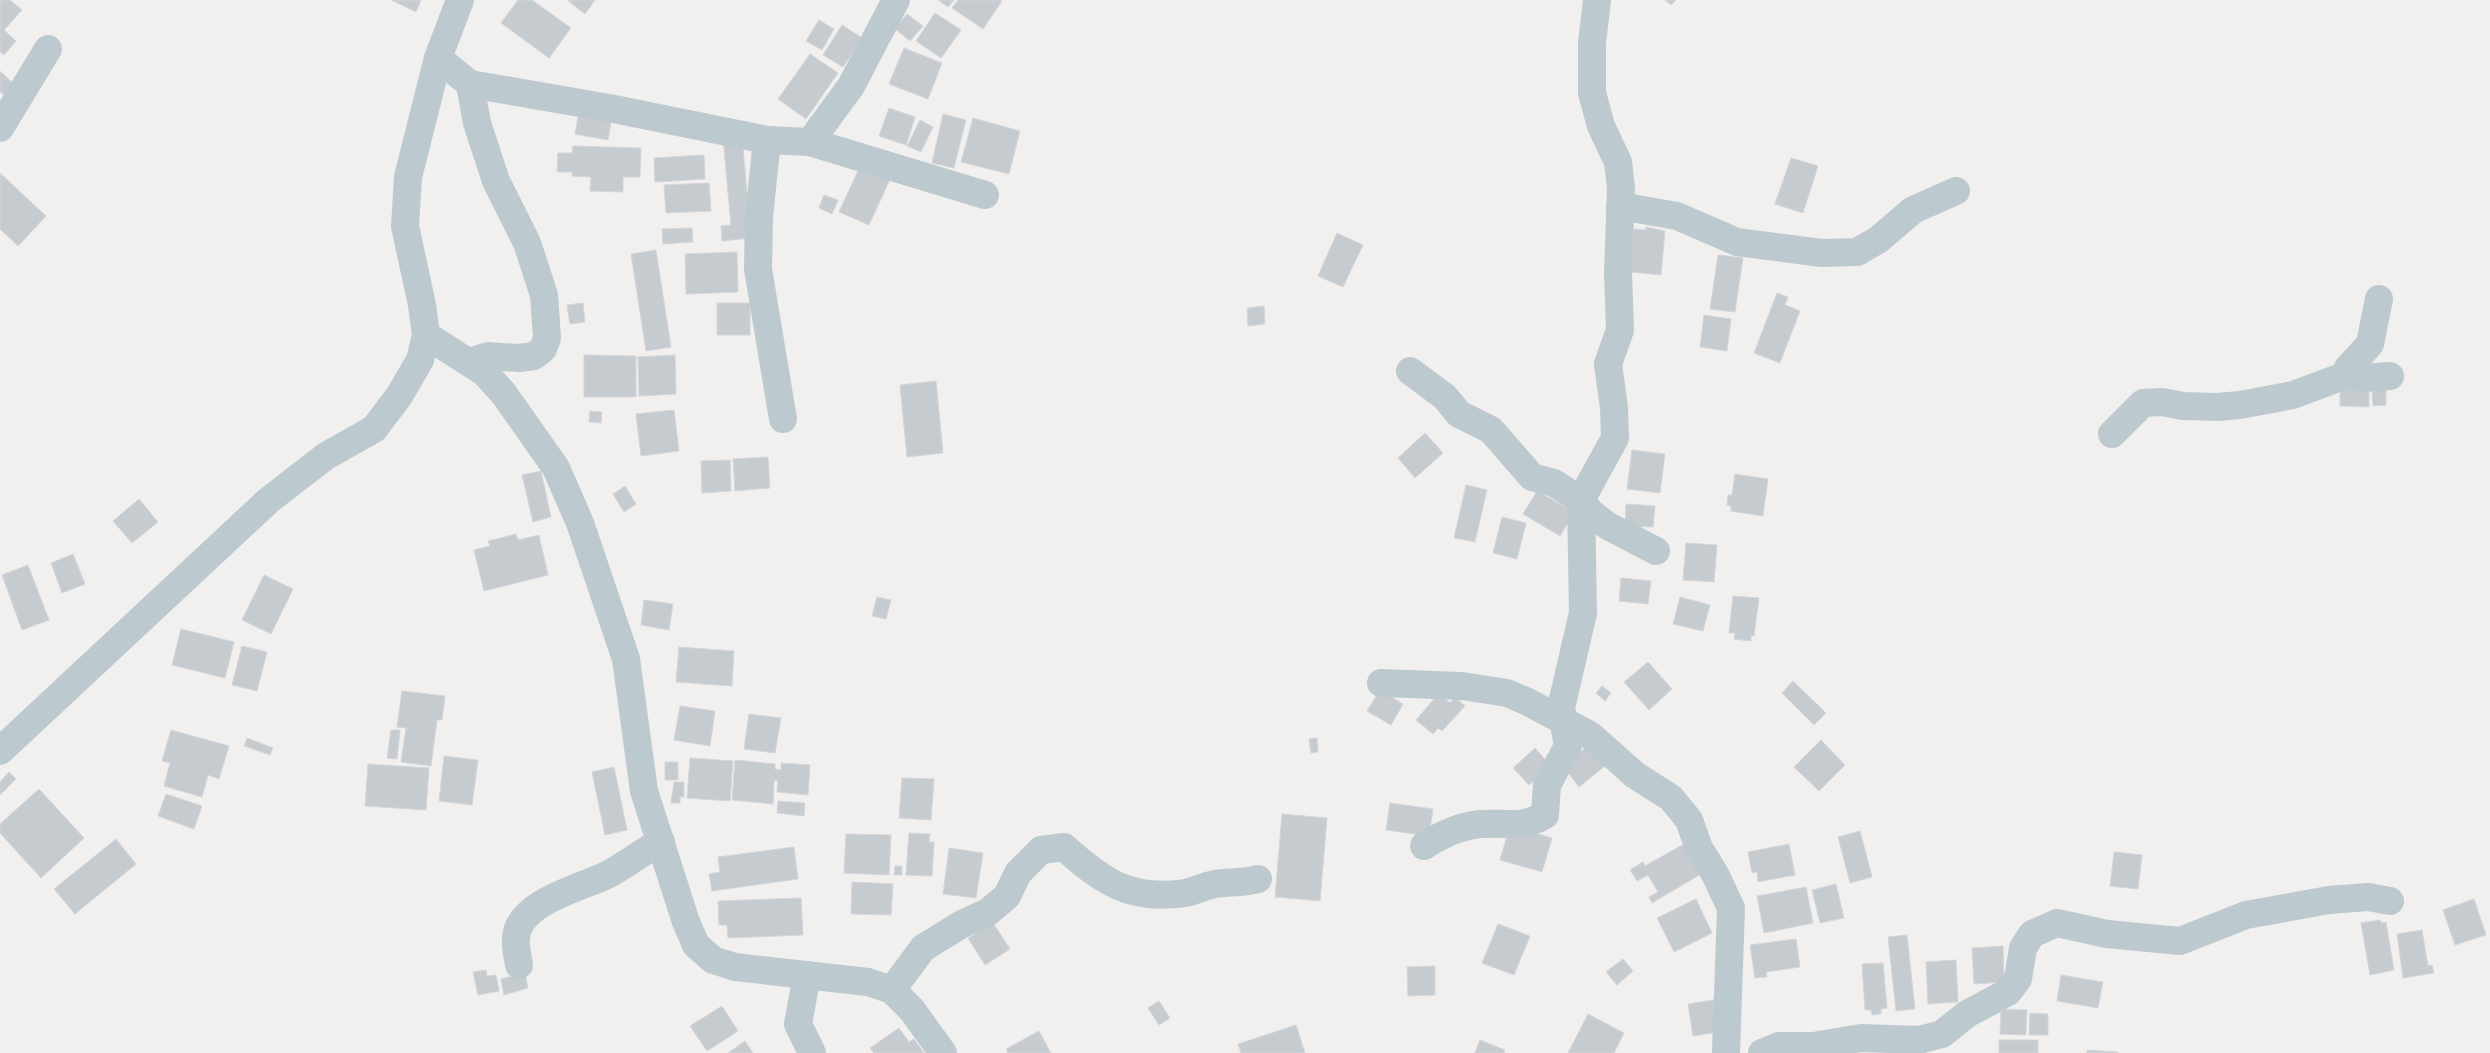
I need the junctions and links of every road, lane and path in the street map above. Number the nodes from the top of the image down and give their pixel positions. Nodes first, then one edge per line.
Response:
1 (460, 0) edge
2 (896, 0) edge
3 (1597, 0) edge
4 (48, 49) dead end
5 (438, 58) junction
6 (470, 84) junction
7 (0, 128) edge
8 (767, 140) junction
9 (810, 142) junction
10 (1956, 191) dead end
11 (985, 195) dead end
12 (1620, 206) junction
13 (2379, 299) dead end
14 (426, 334) junction
15 (470, 362) junction
16 (1410, 371) dead end
17 (2350, 374) junction
18 (2390, 376) dead end
19 (783, 419) dead end
20 (2112, 434) dead end
21 (1581, 500) junction
22 (1656, 550) dead end
23 (1381, 683) dead end
24 (1562, 721) junction
25 (0, 751) edge
26 (661, 842) junction
27 (1424, 846) dead end
28 (1258, 879) dead end
29 (2390, 901) dead end
30 (519, 965) dead end
31 (806, 975) junction
32 (892, 990) junction
33 (1924, 1046) edge
34 (812, 1053) edge
35 (943, 1053) edge
36 (1726, 1053) edge
37 (1762, 1053) edge

1 - 5 street
2 - 9 street
3 - 12 street
4 - 7 street
5 - 6 street
5 - 14 street
6 - 8 street
6 - 15 street
8 - 9 street
8 - 19 street
9 - 11 street
10 - 12 street
12 - 21 street
13 - 17 street
14 - 15 street
14 - 25 street
15 - 26 street
16 - 21 street
17 - 18 street
17 - 20 street
21 - 22 street
21 - 24 street
23 - 24 street
24 - 27 street
24 - 36 street
26 - 30 street
26 - 31 street
28 - 32 street
29 - 33 street
31 - 32 street
31 - 34 street
32 - 35 street
33 - 37 street

